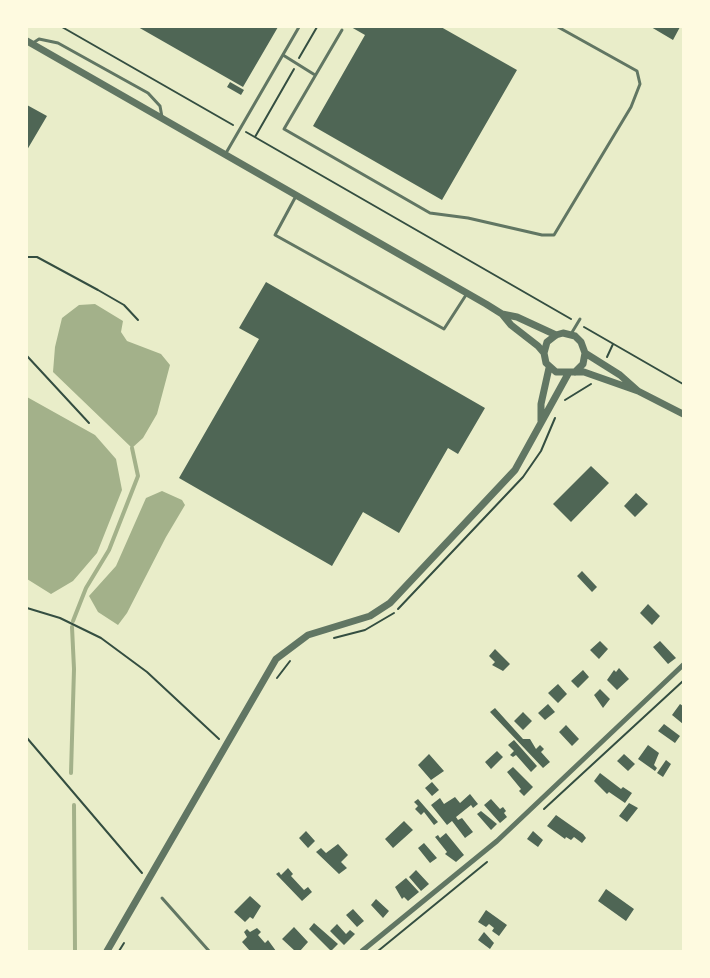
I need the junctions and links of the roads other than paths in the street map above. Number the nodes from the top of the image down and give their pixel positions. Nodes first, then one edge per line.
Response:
1 (299, 27) edge
2 (558, 27) edge
3 (342, 30) dead end
4 (29, 43) edge
5 (283, 55) junction
6 (315, 75) junction
7 (162, 118) junction
8 (226, 154) junction
9 (296, 195) junction
10 (467, 293) junction
11 (502, 314) junction
12 (579, 321) road end
13 (571, 334) junction
14 (556, 335) junction
15 (544, 353) junction
16 (585, 353) junction
17 (549, 368) junction
18 (572, 373) junction
19 (638, 391) junction
20 (683, 414) edge
21 (541, 421) junction
22 (683, 665) edge
23 (162, 898) dead end
24 (107, 951) edge
25 (209, 951) edge
26 (362, 951) edge

1 - 5 lane
2 - 6 lane
3 - 6 lane
4 - 7 street
4 - 7 lane
5 - 6 lane
5 - 8 lane
7 - 8 street
8 - 9 street
9 - 10 street
9 - 10 lane
10 - 11 street
11 - 14 street
11 - 15 street
12 - 13 lane
13 - 14 street
13 - 16 street
14 - 15 street
15 - 17 street
16 - 18 street
16 - 19 street
17 - 18 street
17 - 21 street
18 - 19 street
18 - 21 street
19 - 20 street
21 - 24 street
22 - 26 street
23 - 25 lane

